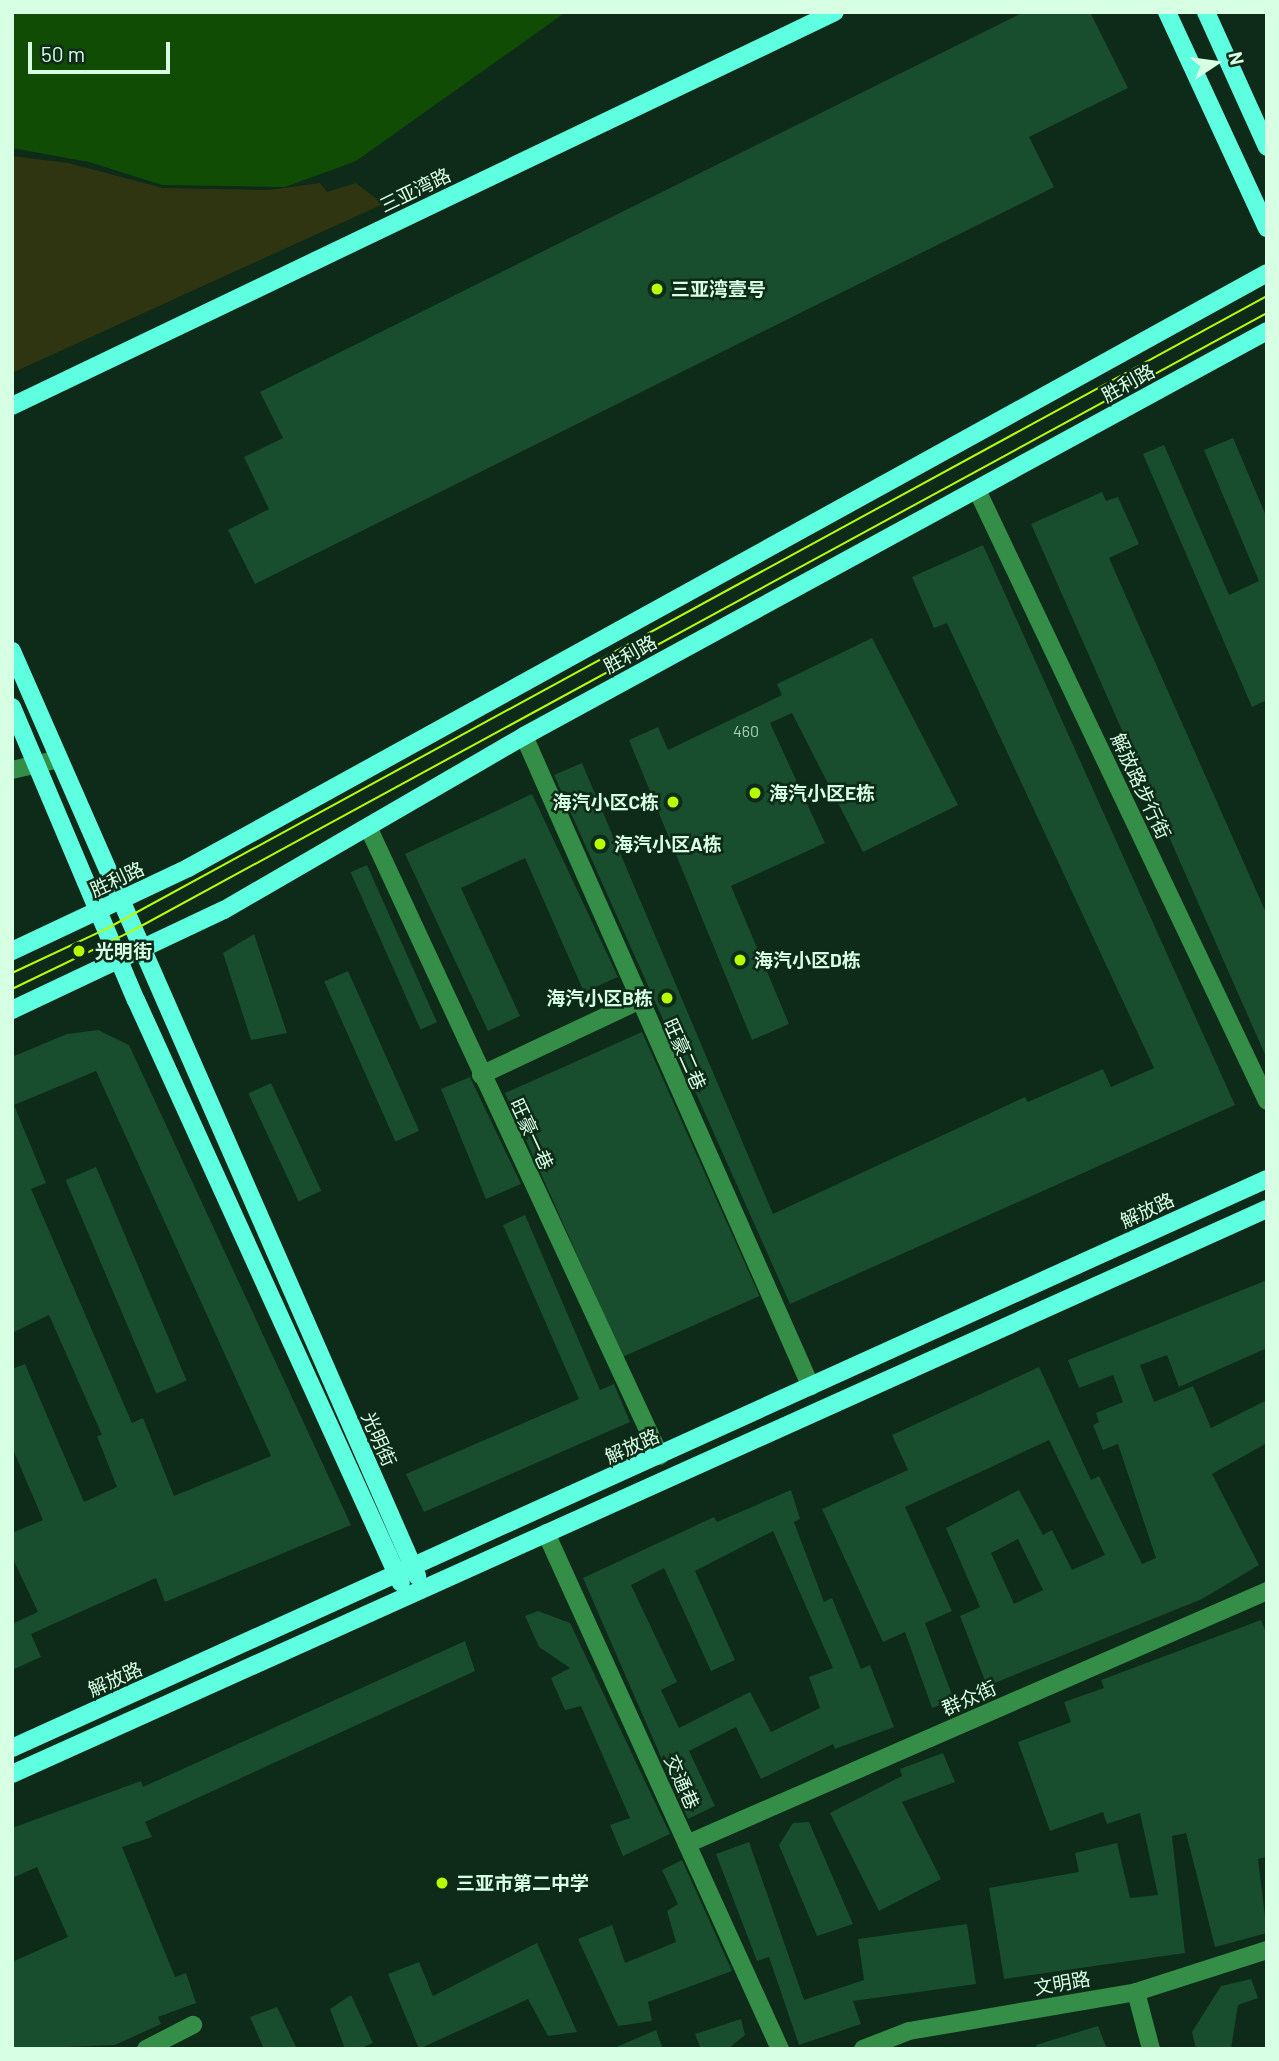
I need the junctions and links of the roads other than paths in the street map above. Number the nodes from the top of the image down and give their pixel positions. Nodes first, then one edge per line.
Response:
1 (835, 12) edge
2 (1167, 12) edge
3 (1206, 12) edge
4 (1267, 147) edge
5 (1267, 228) edge
6 (1267, 273) edge
7 (1267, 331) edge
8 (12, 405) edge
9 (977, 490) junction
10 (12, 651) edge
11 (12, 707) edge
12 (523, 736) junction
13 (55, 760) junction
14 (35, 764) junction
15 (12, 770) edge
16 (369, 829) junction
17 (118, 901) junction
18 (98, 910) junction
19 (140, 950) junction
20 (12, 951) edge
21 (120, 960) junction
22 (638, 1001) junction
23 (12, 1010) edge
24 (481, 1075) junction
25 (1267, 1101) edge
26 (1267, 1178) edge
27 (1267, 1209) edge
28 (811, 1387) junction
29 (660, 1456) junction
30 (546, 1533) junction
31 (405, 1571) junction
32 (1267, 1591) edge
33 (415, 1592) junction
34 (12, 1748) edge
35 (12, 1774) edge
36 (687, 1844) junction
37 (1267, 1950) edge
38 (1136, 1992) junction
39 (193, 2025) dead end
40 (146, 2049) edge
41 (780, 2049) edge
42 (863, 2049) edge
43 (1151, 2049) edge

1 - 8 main road, 三亚湾路
2 - 5 main road
3 - 4 main road
6 - 17 main road, 胜利路
7 - 9 main road, 胜利路
9 - 12 main road, 胜利路
9 - 25 street, 解放路步行街
10 - 13 main road, 光明街
11 - 14 main road, 光明街
12 - 16 main road, 胜利路
12 - 22 street, 旺豪二巷
13 - 14 street
13 - 17 main road, 光明街
14 - 15 street
14 - 18 main road, 光明街
16 - 19 main road, 胜利路
16 - 24 street, 旺豪一巷
17 - 18 main road, 胜利路
17 - 19 main road, 光明街
18 - 20 main road, 胜利路
18 - 21 main road, 光明街
19 - 21 main road, 胜利路
19 - 31 main road, 光明街
21 - 23 main road, 胜利路
21 - 31 main road, 光明街
22 - 24 street
22 - 28 street, 旺豪二巷
24 - 29 street, 旺豪一巷
26 - 28 main road, 解放路
27 - 30 main road
28 - 29 main road, 解放路
29 - 31 main road, 解放路
30 - 33 main road
30 - 36 street, 交通巷
31 - 33 main road, 光明街
31 - 34 main road, 解放路
32 - 36 street, 群众街
33 - 35 main road
36 - 41 street, 交通巷
37 - 38 street, 文明路
38 - 42 street, 文明路
38 - 43 street
39 - 40 street

